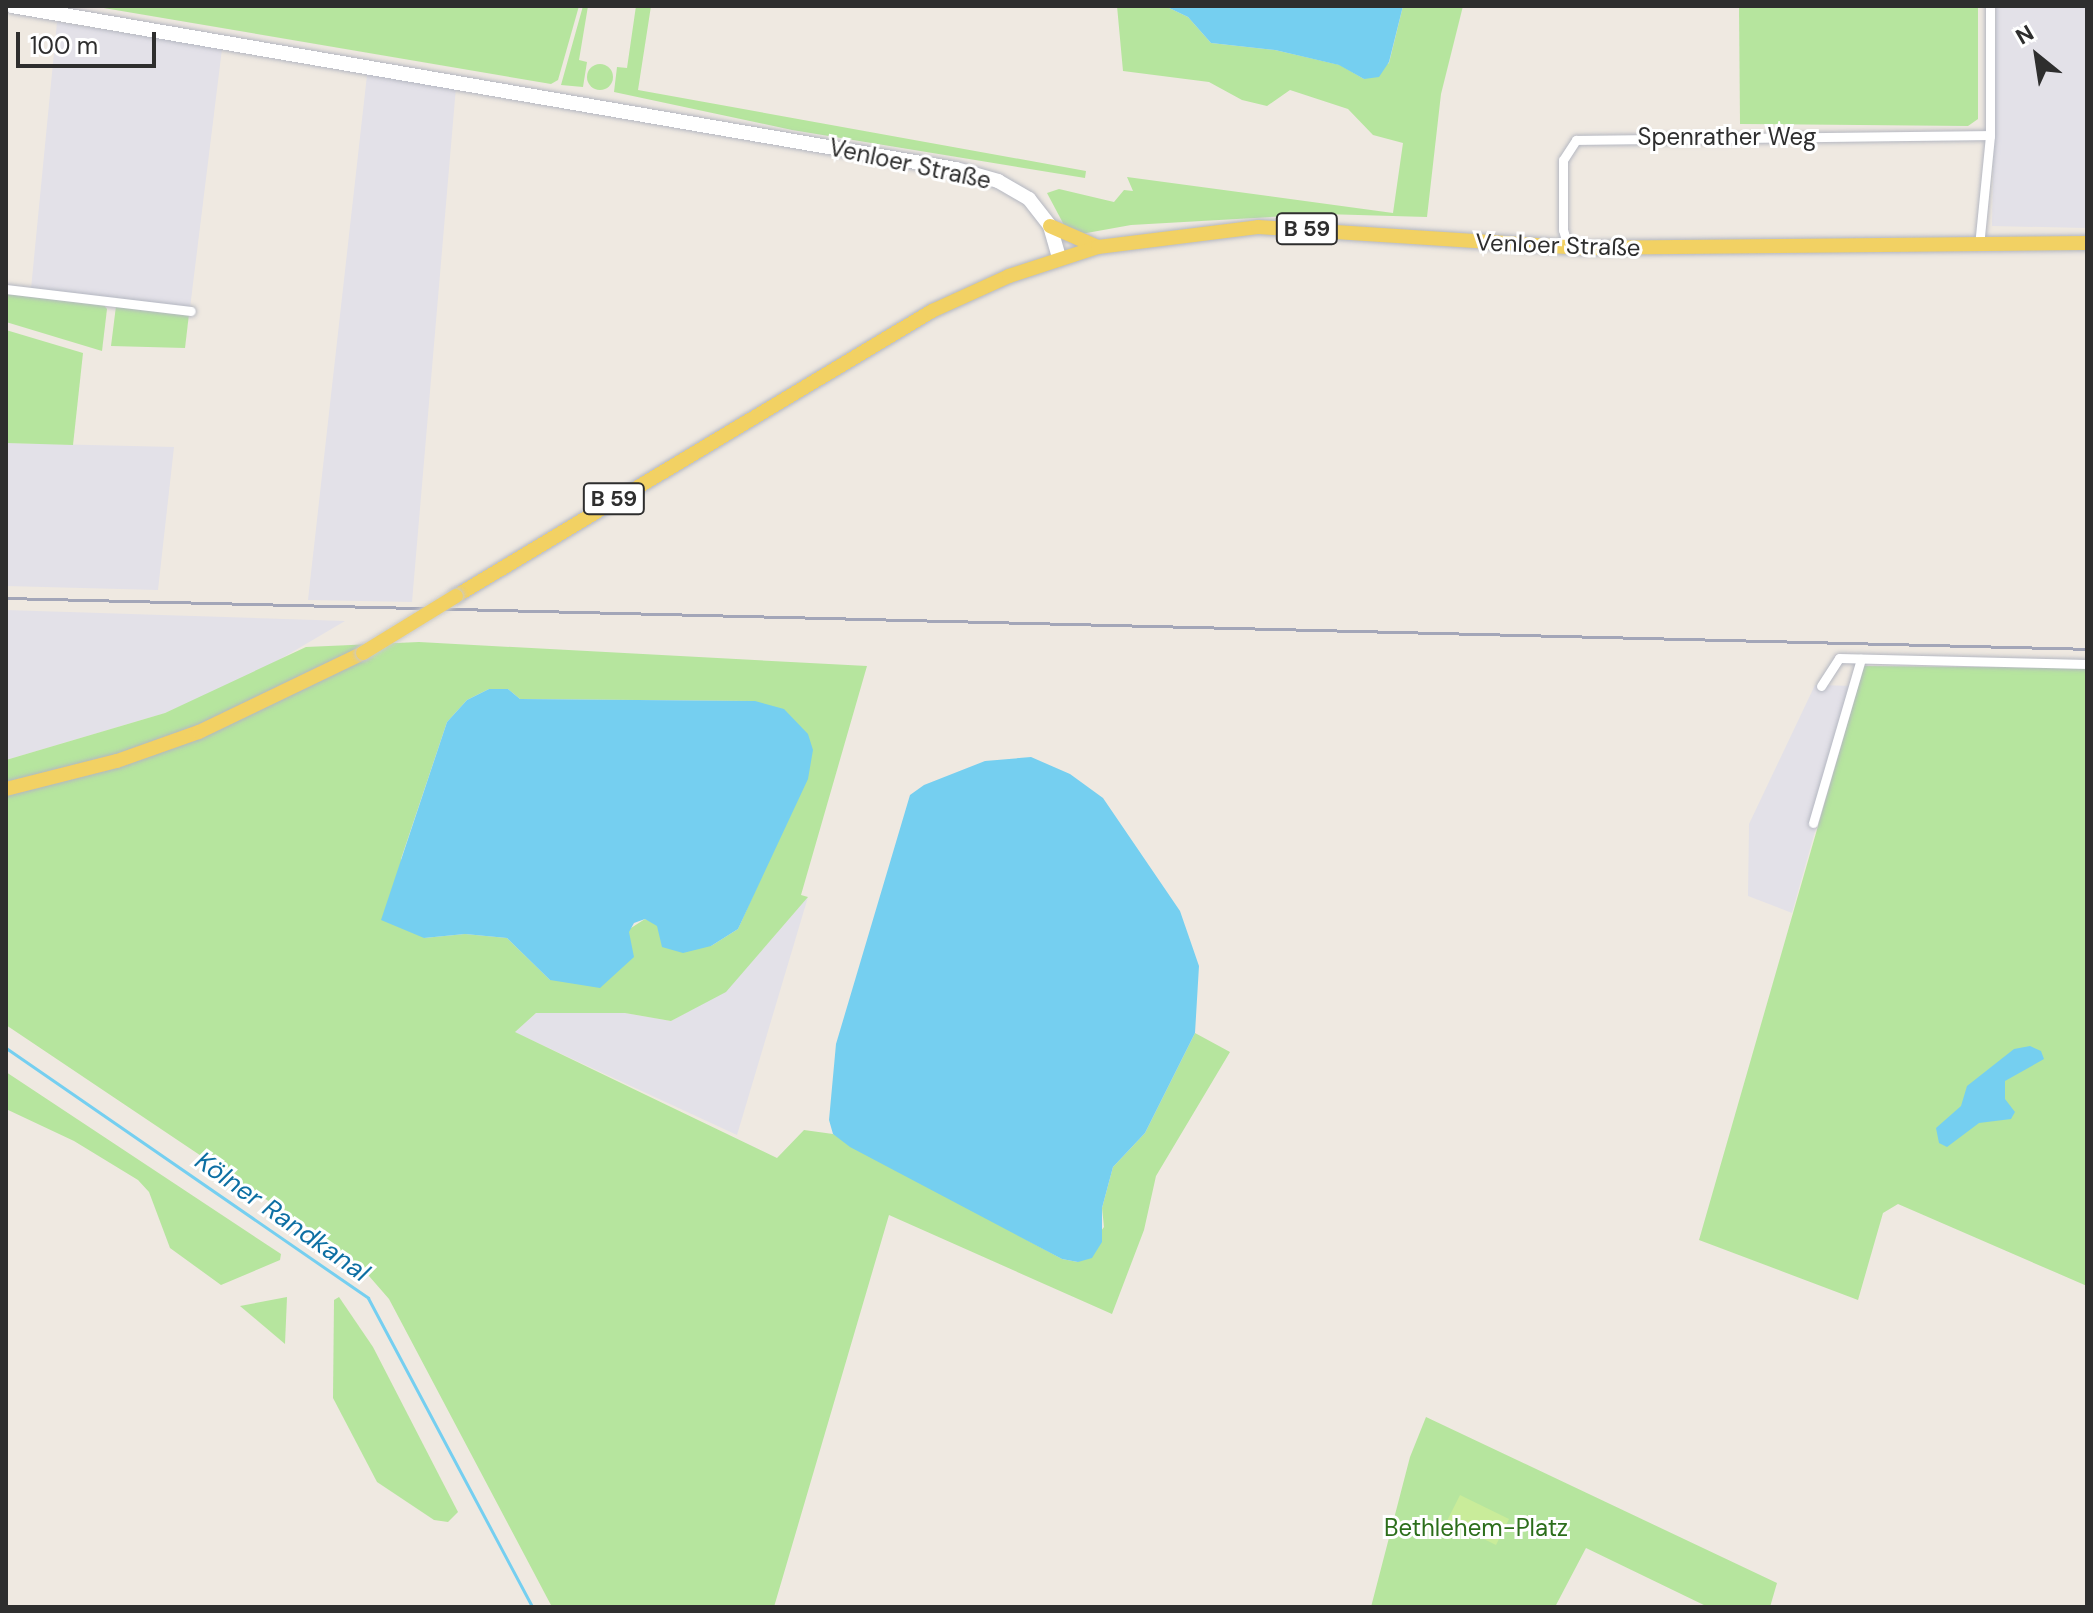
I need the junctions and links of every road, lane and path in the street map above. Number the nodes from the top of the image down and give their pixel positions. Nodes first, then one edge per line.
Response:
1 (12, 6) edge
2 (1990, 6) edge
3 (1990, 135) junction
4 (1050, 226) junction
5 (2087, 243) edge
6 (2063, 246) junction
7 (1098, 247) junction
8 (1568, 247) junction
9 (1979, 248) junction
10 (2087, 251) edge
11 (1059, 258) junction
12 (6, 289) edge
13 (191, 311) dead end
14 (1861, 659) junction
15 (2087, 664) edge
16 (1821, 686) dead end
17 (6, 789) edge
18 (1813, 823) dead end

1 - 4 main road, Venloer Straße
2 - 3 street
3 - 8 street, Spenrather Weg
3 - 9 street
4 - 7 main road
4 - 11 main road, Venloer Straße
5 - 6 main road, Venloer Straße / B 59
6 - 9 main road, Venloer Straße / B 59
6 - 10 main road, Venloer Straße / B 59
7 - 8 main road, Venloer Straße / B 59
7 - 11 main road, Venloer Straße / B 59
8 - 9 main road, Venloer Straße / B 59
11 - 17 main road, B 59, bridge
12 - 13 street
14 - 15 street
14 - 16 street
14 - 18 street

